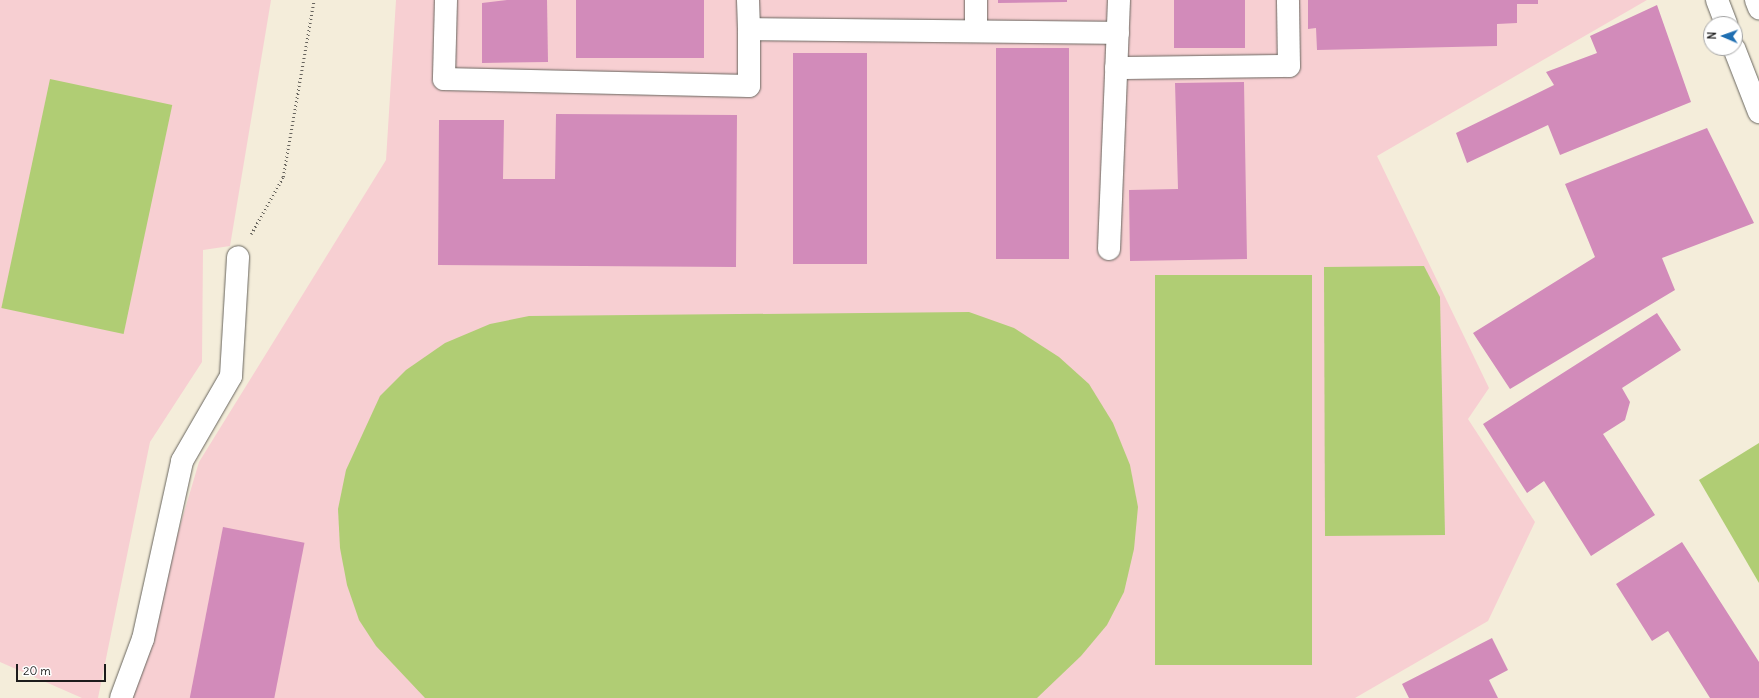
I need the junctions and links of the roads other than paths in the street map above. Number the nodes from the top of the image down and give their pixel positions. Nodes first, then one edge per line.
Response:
1 (446, 0) edge
2 (748, 0) edge
3 (976, 0) edge
4 (1119, 0) edge
5 (1288, 0) edge
6 (1717, 0) edge
7 (1756, 0) edge
8 (1759, 8) edge
9 (1723, 16) edge
10 (749, 28) junction
11 (976, 31) junction
12 (1118, 33) junction
13 (1737, 56) edge
14 (1116, 68) junction
15 (1759, 112) edge
16 (1109, 249) dead end
17 (238, 257) road end
18 (121, 698) edge

1 - 10 street
2 - 10 street
3 - 11 street
4 - 12 street
5 - 14 street
6 - 9 street
7 - 8 street
10 - 11 street
11 - 12 street
12 - 14 street
13 - 15 street
14 - 16 street
17 - 18 street

